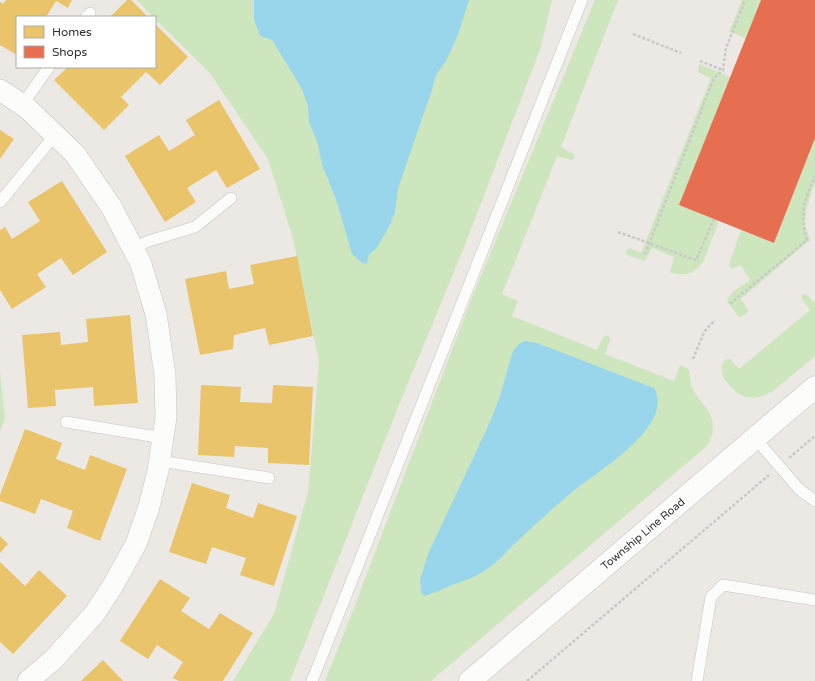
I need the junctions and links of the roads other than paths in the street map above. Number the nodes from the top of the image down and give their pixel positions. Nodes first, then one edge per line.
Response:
1 (582, 0) edge
2 (48, 68) edge
3 (0, 90) edge
4 (22, 105) junction
5 (55, 135) junction
6 (231, 198) dead end
7 (0, 202) edge
8 (133, 248) junction
9 (815, 387) edge
10 (66, 422) dead end
11 (163, 438) junction
12 (755, 438) junction
13 (160, 461) junction
14 (269, 478) dead end
15 (815, 501) edge
16 (815, 600) edge
17 (28, 681) edge
18 (312, 681) edge
19 (470, 681) edge
20 (697, 681) edge

1 - 18 lane
2 - 4 lane
3 - 4 street
4 - 5 street
5 - 7 lane
5 - 8 street
6 - 8 lane
8 - 11 street
9 - 12 street, Township Line Road
10 - 11 lane
11 - 13 street
12 - 15 lane
12 - 19 street, Township Line Road
13 - 14 lane
13 - 17 street
16 - 20 lane

